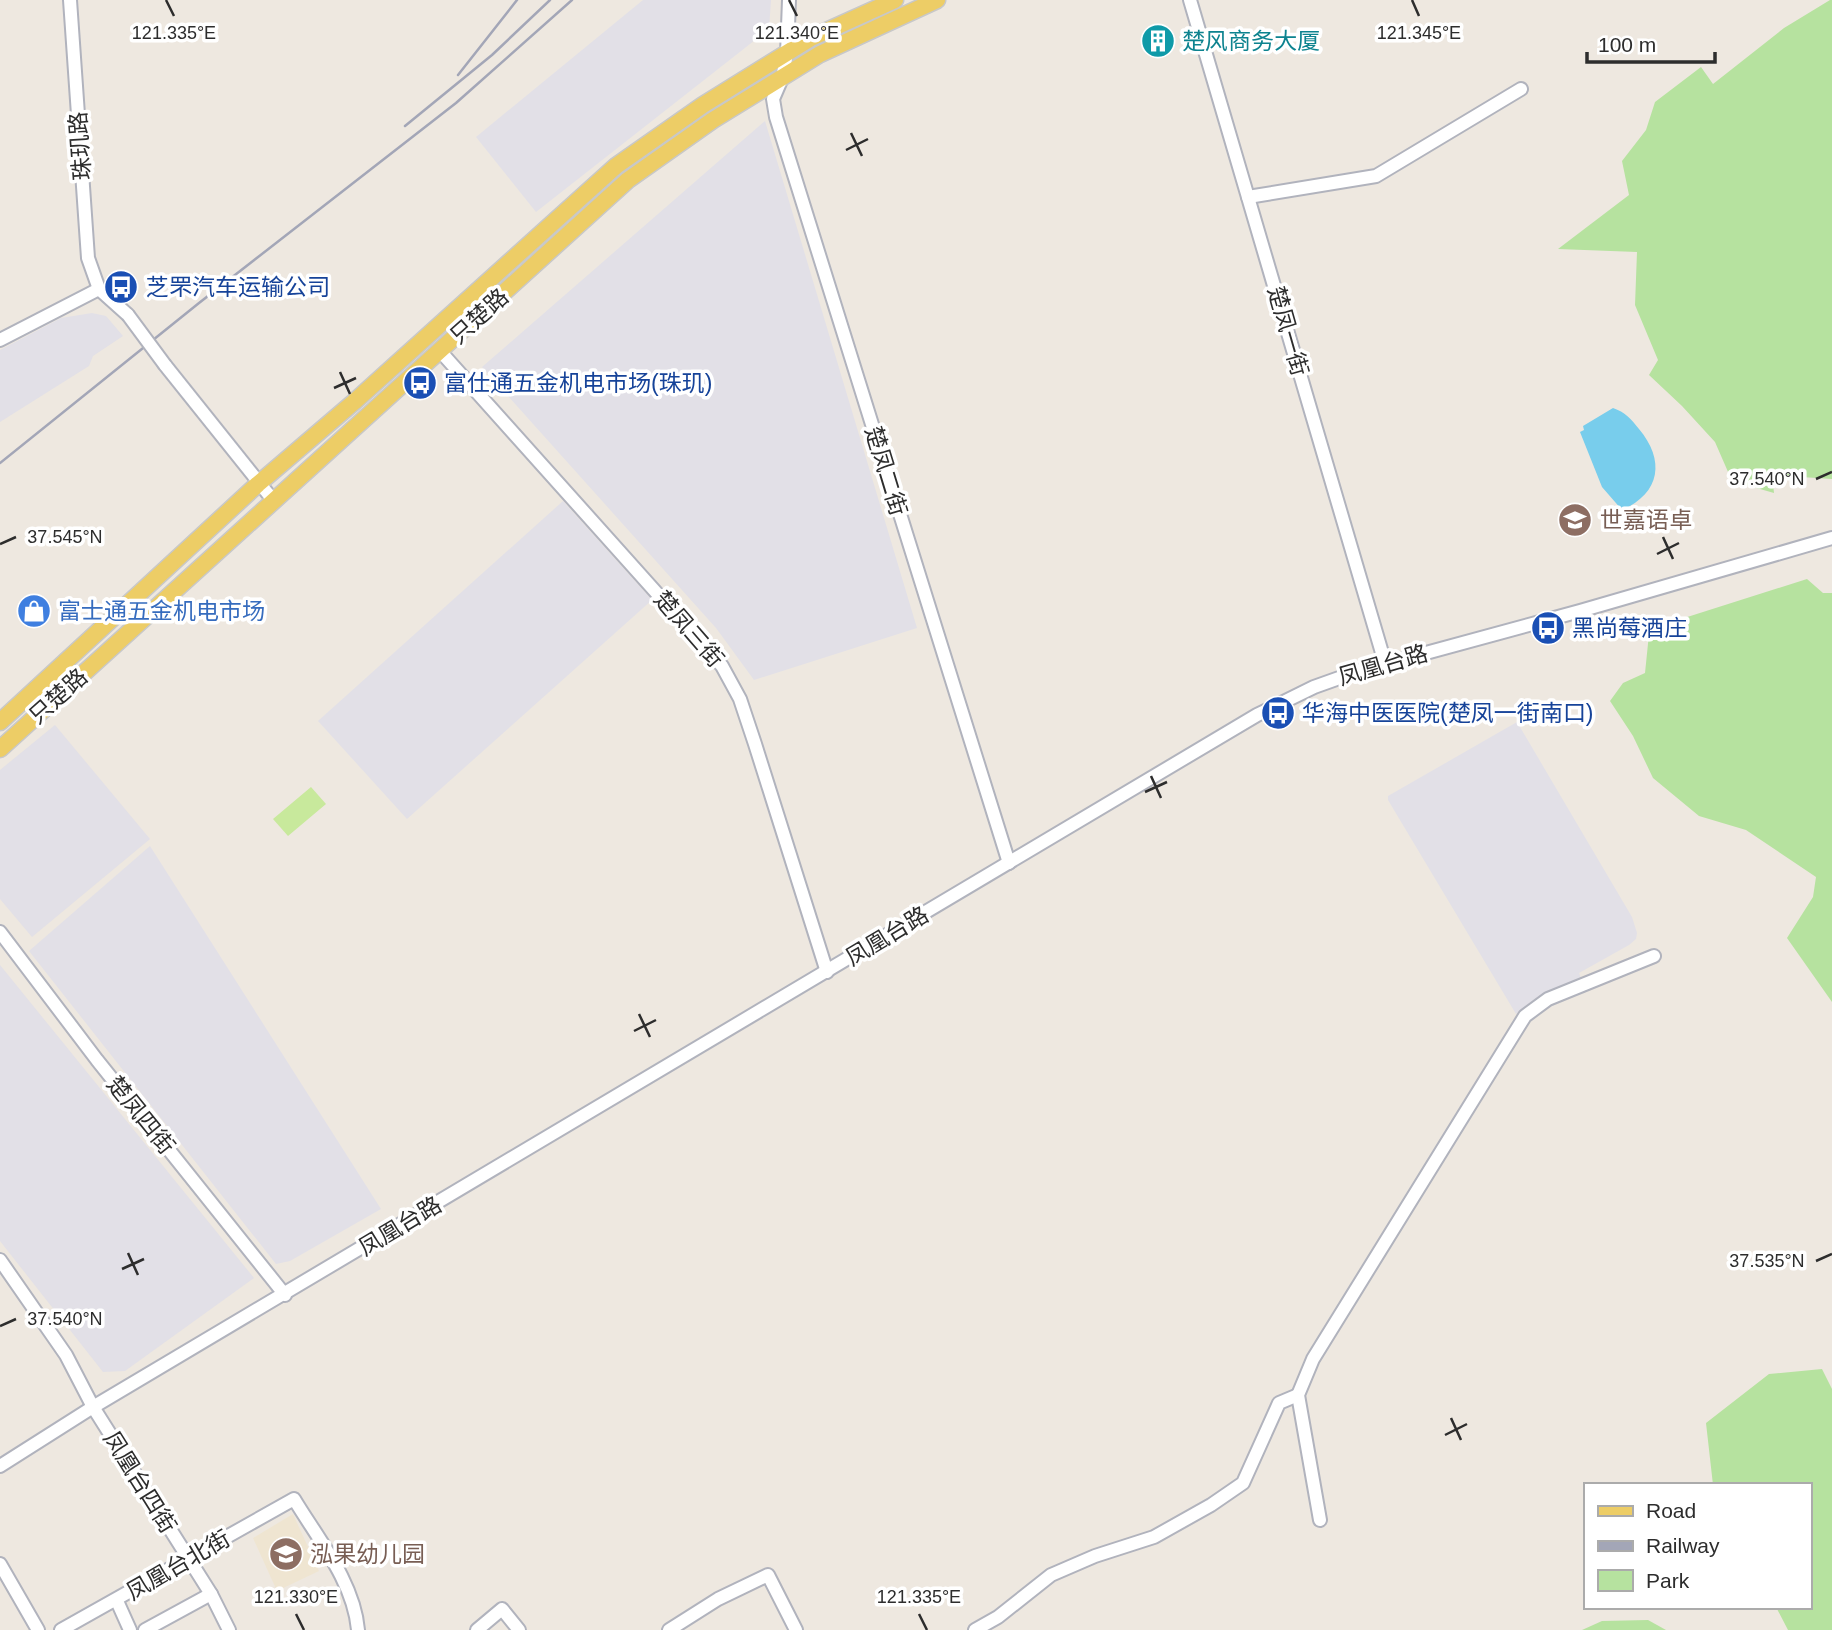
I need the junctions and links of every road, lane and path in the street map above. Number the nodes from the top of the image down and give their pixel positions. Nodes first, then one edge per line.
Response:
1 (70, 0) edge
2 (789, 0) edge
3 (895, 0) edge
4 (937, 0) edge
5 (1190, 0) edge
6 (787, 54) junction
7 (782, 78) junction
8 (1521, 89) dead end
9 (1248, 197) junction
10 (99, 289) junction
11 (0, 340) edge
12 (440, 351) junction
13 (258, 484) junction
14 (273, 500) junction
15 (1832, 538) edge
16 (1385, 663) junction
17 (0, 722) edge
18 (0, 749) edge
19 (1009, 863) junction
20 (0, 932) edge
21 (1654, 956) dead end
22 (827, 972) junction
23 (0, 1260) edge
24 (285, 1294) junction
25 (1298, 1395) junction
26 (93, 1407) junction
27 (0, 1466) edge
28 (1320, 1520) dead end
29 (187, 1558) junction
30 (0, 1563) edge
31 (211, 1594) junction
32 (117, 1601) junction
33 (38, 1630) edge
34 (61, 1630) edge
35 (130, 1630) edge
36 (145, 1630) edge
37 (229, 1630) edge
38 (358, 1630) edge
39 (477, 1630) edge
40 (519, 1630) edge
41 (669, 1630) edge
42 (796, 1630) edge
43 (975, 1630) edge

1 - 10 street, 珠玑路
2 - 6 street, 楚凤二街
3 - 6 main road, 只楚路
4 - 7 main road, 只楚路
5 - 9 street, 楚凤一街
6 - 7 street, 楚凤二街
6 - 13 main road, 只楚路
7 - 12 main road, 只楚路
7 - 19 street, 楚凤二街
8 - 9 street
9 - 16 street, 楚凤一街
10 - 11 street
10 - 13 street, 珠玑路, bridge
12 - 14 main road, 只楚路
12 - 22 street, 楚凤三街
13 - 14 street, 珠玑路
13 - 17 main road, 只楚路
14 - 18 main road, 只楚路
15 - 16 street, 凤凰台路
16 - 19 street, 凤凰台路
19 - 22 street, 凤凰台路
20 - 24 street, 楚凤四街
21 - 25 street
22 - 24 street, 凤凰台路
23 - 26 street, 凤凰台四街
24 - 26 street, 凤凰台路
25 - 28 street
25 - 43 street
26 - 27 street, 凤凰台路
26 - 29 street, 凤凰台四街
29 - 31 street, 凤凰台四街
29 - 32 street, 凤凰台北街
29 - 38 street, 凤凰台北街
30 - 33 street
31 - 36 street
31 - 37 street, 凤凰台四街
32 - 34 street, 凤凰台北街
32 - 35 street
39 - 40 street
41 - 42 street

